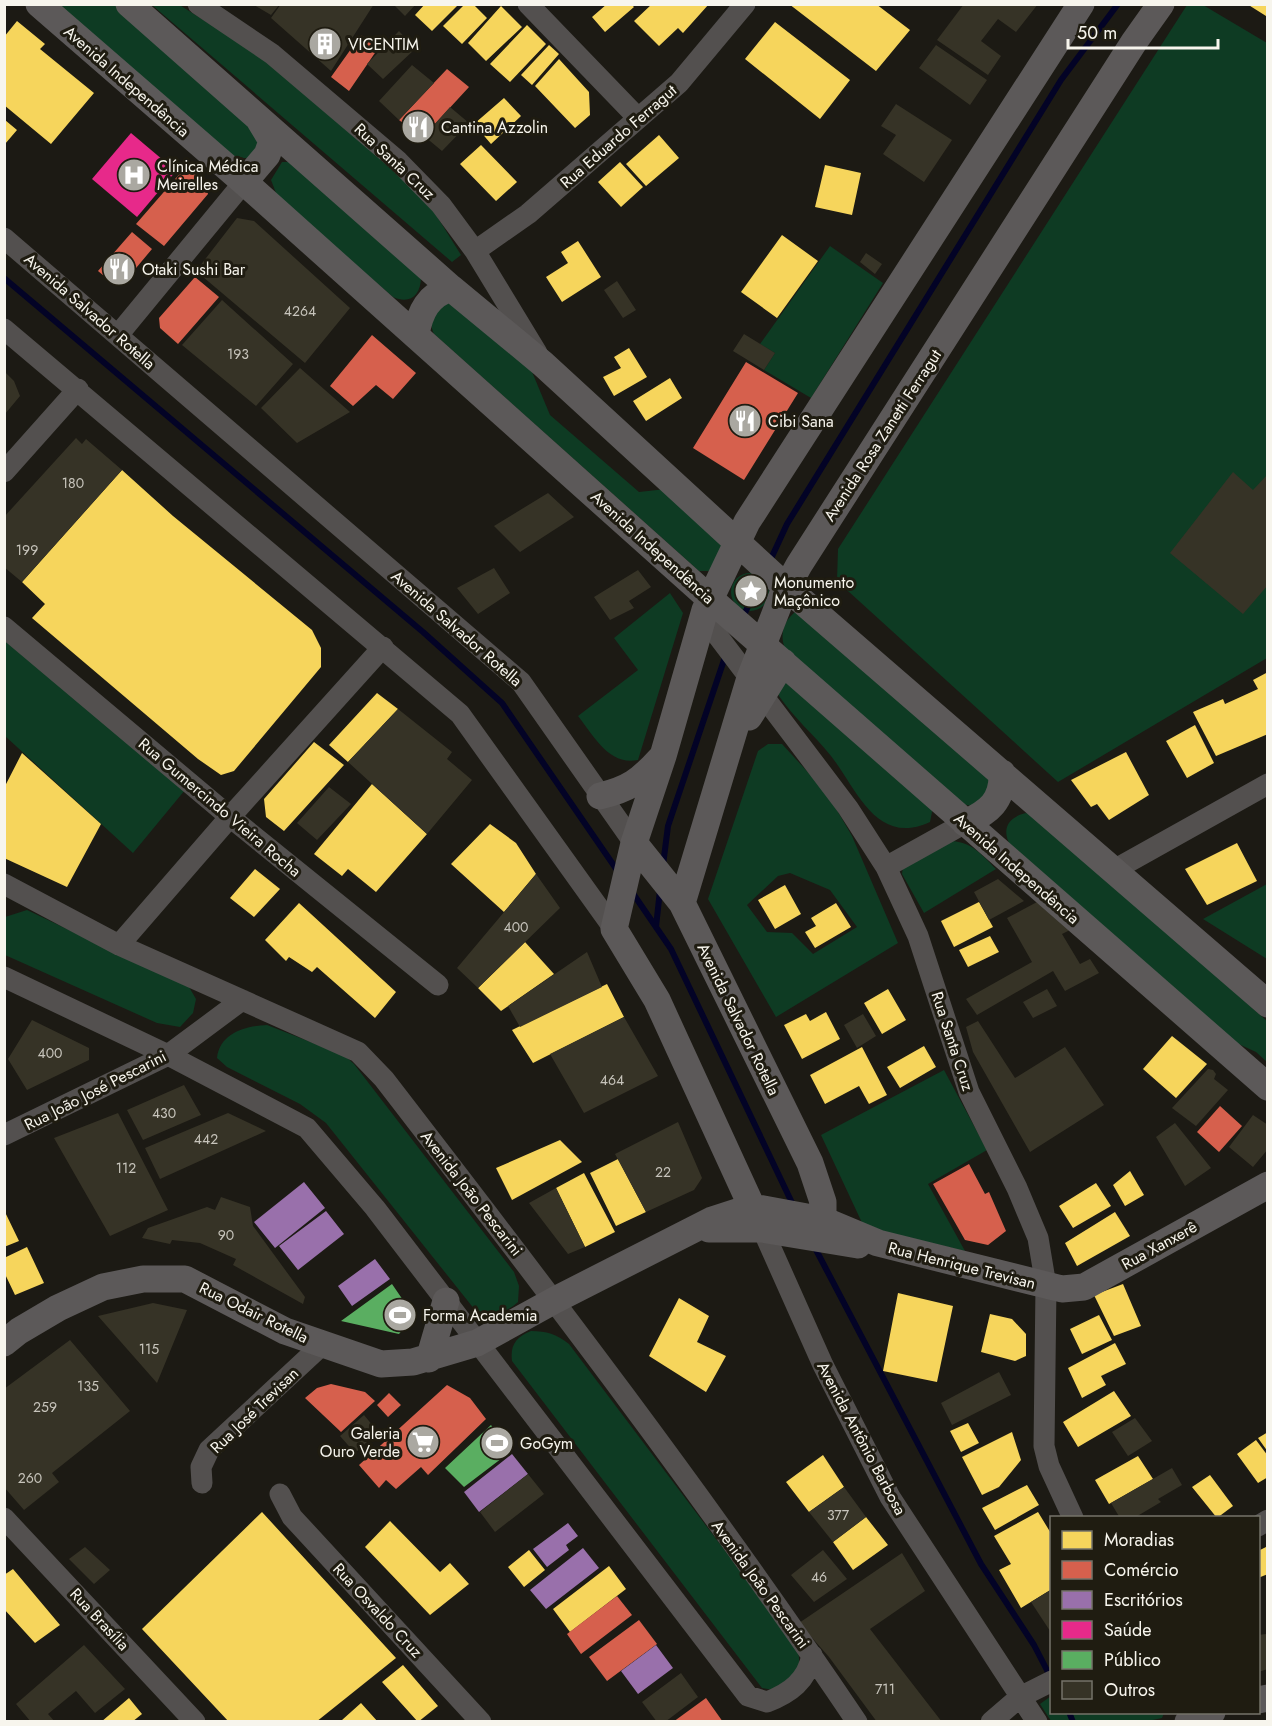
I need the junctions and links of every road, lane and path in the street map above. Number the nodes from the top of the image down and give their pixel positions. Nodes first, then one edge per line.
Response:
1 (39, 4) edge
2 (129, 4) edge
3 (198, 4) edge
4 (528, 4) edge
5 (745, 4) edge
6 (1081, 4) edge
7 (1161, 4) edge
8 (638, 118) junction
9 (259, 119) junction
10 (244, 182) junction
11 (4, 238) edge
12 (475, 251) junction
13 (451, 288) junction
14 (4, 329) edge
15 (118, 334) junction
16 (417, 334) junction
17 (543, 364) junction
18 (78, 389) junction
19 (4, 472) edge
20 (737, 543) junction
21 (787, 588) junction
22 (707, 604) junction
23 (4, 627) edge
24 (762, 644) junction
25 (383, 647) junction
26 (783, 662) junction
27 (757, 686) junction
28 (663, 756) junction
29 (1002, 773) junction
30 (1268, 784) edge
31 (600, 795) junction
32 (230, 817) junction
33 (965, 824) junction
34 (634, 843) junction
35 (886, 867) junction
36 (1114, 870) junction
37 (5, 886) edge
38 (682, 903) junction
39 (614, 929) junction
40 (119, 945) junction
41 (4, 977) edge
42 (438, 985) dead end
43 (242, 1000) junction
44 (1268, 1004) edge
45 (1226, 1049) junction
46 (168, 1055) junction
47 (1268, 1071) edge
48 (1268, 1087) edge
49 (4, 1135) edge
50 (1268, 1185) edge
51 (757, 1218) junction
52 (824, 1220) junction
53 (794, 1236) junction
54 (878, 1243) junction
55 (1047, 1286) junction
56 (555, 1300) junction
57 (446, 1301) junction
58 (4, 1343) edge
59 (477, 1343) junction
60 (323, 1344) junction
61 (429, 1359) junction
62 (202, 1483) dead end
63 (280, 1494) dead end
64 (1072, 1516) edge
65 (4, 1518) edge
66 (812, 1655) junction
67 (1050, 1682) edge
68 (1020, 1697) junction
69 (473, 1719) edge
70 (195, 1722) edge
71 (857, 1722) edge
72 (991, 1722) edge
73 (1037, 1722) edge

1 - 10 main road, Avenida Independência
2 - 9 main road
3 - 12 street, Rua Santa Cruz
4 - 8 street
5 - 8 street, Rua Eduardo Ferragut
6 - 20 main road
7 - 21 main road, Avenida Rosa Zanetti Ferragut
8 - 12 street, Rua Eduardo Ferragut
9 - 10 main road
9 - 13 main road
10 - 15 street
10 - 16 main road, Avenida Independência
11 - 15 street, Avenida Salvador Rotella
12 - 17 street, Rua Santa Cruz
13 - 16 main road
13 - 17 main road
14 - 18 street
15 - 31 street, Avenida Salvador Rotella
16 - 22 main road, Avenida Independência
17 - 20 main road
18 - 19 street
18 - 25 street
20 - 21 main road
20 - 22 main road
21 - 24 main road, Avenida Rosa Zanetti Ferragut
21 - 29 main road
22 - 24 main road, Avenida Independência
22 - 27 street, Rua Santa Cruz
22 - 28 main road
23 - 32 street, Rua Gumercindo Vieira Rocha
24 - 26 main road, Avenida Independência
24 - 27 main road, Avenida Rosa Zanetti Ferragut
25 - 32 street
25 - 39 street
26 - 27 main road
26 - 33 main road, Avenida Independência
27 - 35 street, Rua Santa Cruz
27 - 38 main road, Avenida Rosa Zanetti Ferragut
28 - 31 main road
28 - 34 main road
29 - 33 main road
29 - 36 main road
30 - 36 street
31 - 34 street, Avenida Salvador Rotella
32 - 40 street
32 - 42 street, Rua Gumercindo Vieira Rocha
33 - 35 street
33 - 45 main road, Avenida Independência
34 - 38 main road, Avenida Salvador Rotella
34 - 39 main road
35 - 55 street, Rua Santa Cruz
36 - 44 main road
37 - 40 street, Avenida João Pescarini
38 - 52 main road, Avenida Salvador Rotella
39 - 51 main road
40 - 43 street, Avenida João Pescarini
41 - 46 street, Avenida João Pescarini
43 - 46 street, Rua João José Pescarini
43 - 56 street, Avenida João Pescarini
45 - 47 main road
45 - 48 main road, Avenida Independência
46 - 49 street, Rua João José Pescarini
46 - 57 street, Avenida João Pescarini
50 - 55 main road, Rua Xanxerê
51 - 52 main road, Rua Henrique Trevisan
51 - 53 main road, Rua Henrique Trevisan
51 - 56 main road, Rua Odair Rotella
51 - 68 street, Avenida Antônio Barbosa
52 - 53 main road
52 - 54 main road, Rua Henrique Trevisan
53 - 54 main road, Rua Henrique Trevisan
54 - 55 main road, Rua Henrique Trevisan
55 - 64 street, Rua Santa Cruz
56 - 59 main road, Rua Odair Rotella
56 - 66 street, Avenida João Pescarini
57 - 59 street, Avenida João Pescarini
57 - 61 main road
58 - 60 main road, Rua Odair Rotella
59 - 61 main road, Rua Odair Rotella
59 - 66 street, Avenida João Pescarini
60 - 61 main road, Rua Odair Rotella
60 - 62 street, Rua José Trevisan
63 - 69 street, Rua Osvaldo Cruz
65 - 70 street, Rua Brasília
66 - 71 street, Avenida João Pescarini
67 - 68 street
68 - 72 street
68 - 73 street, Avenida Antônio Barbosa

